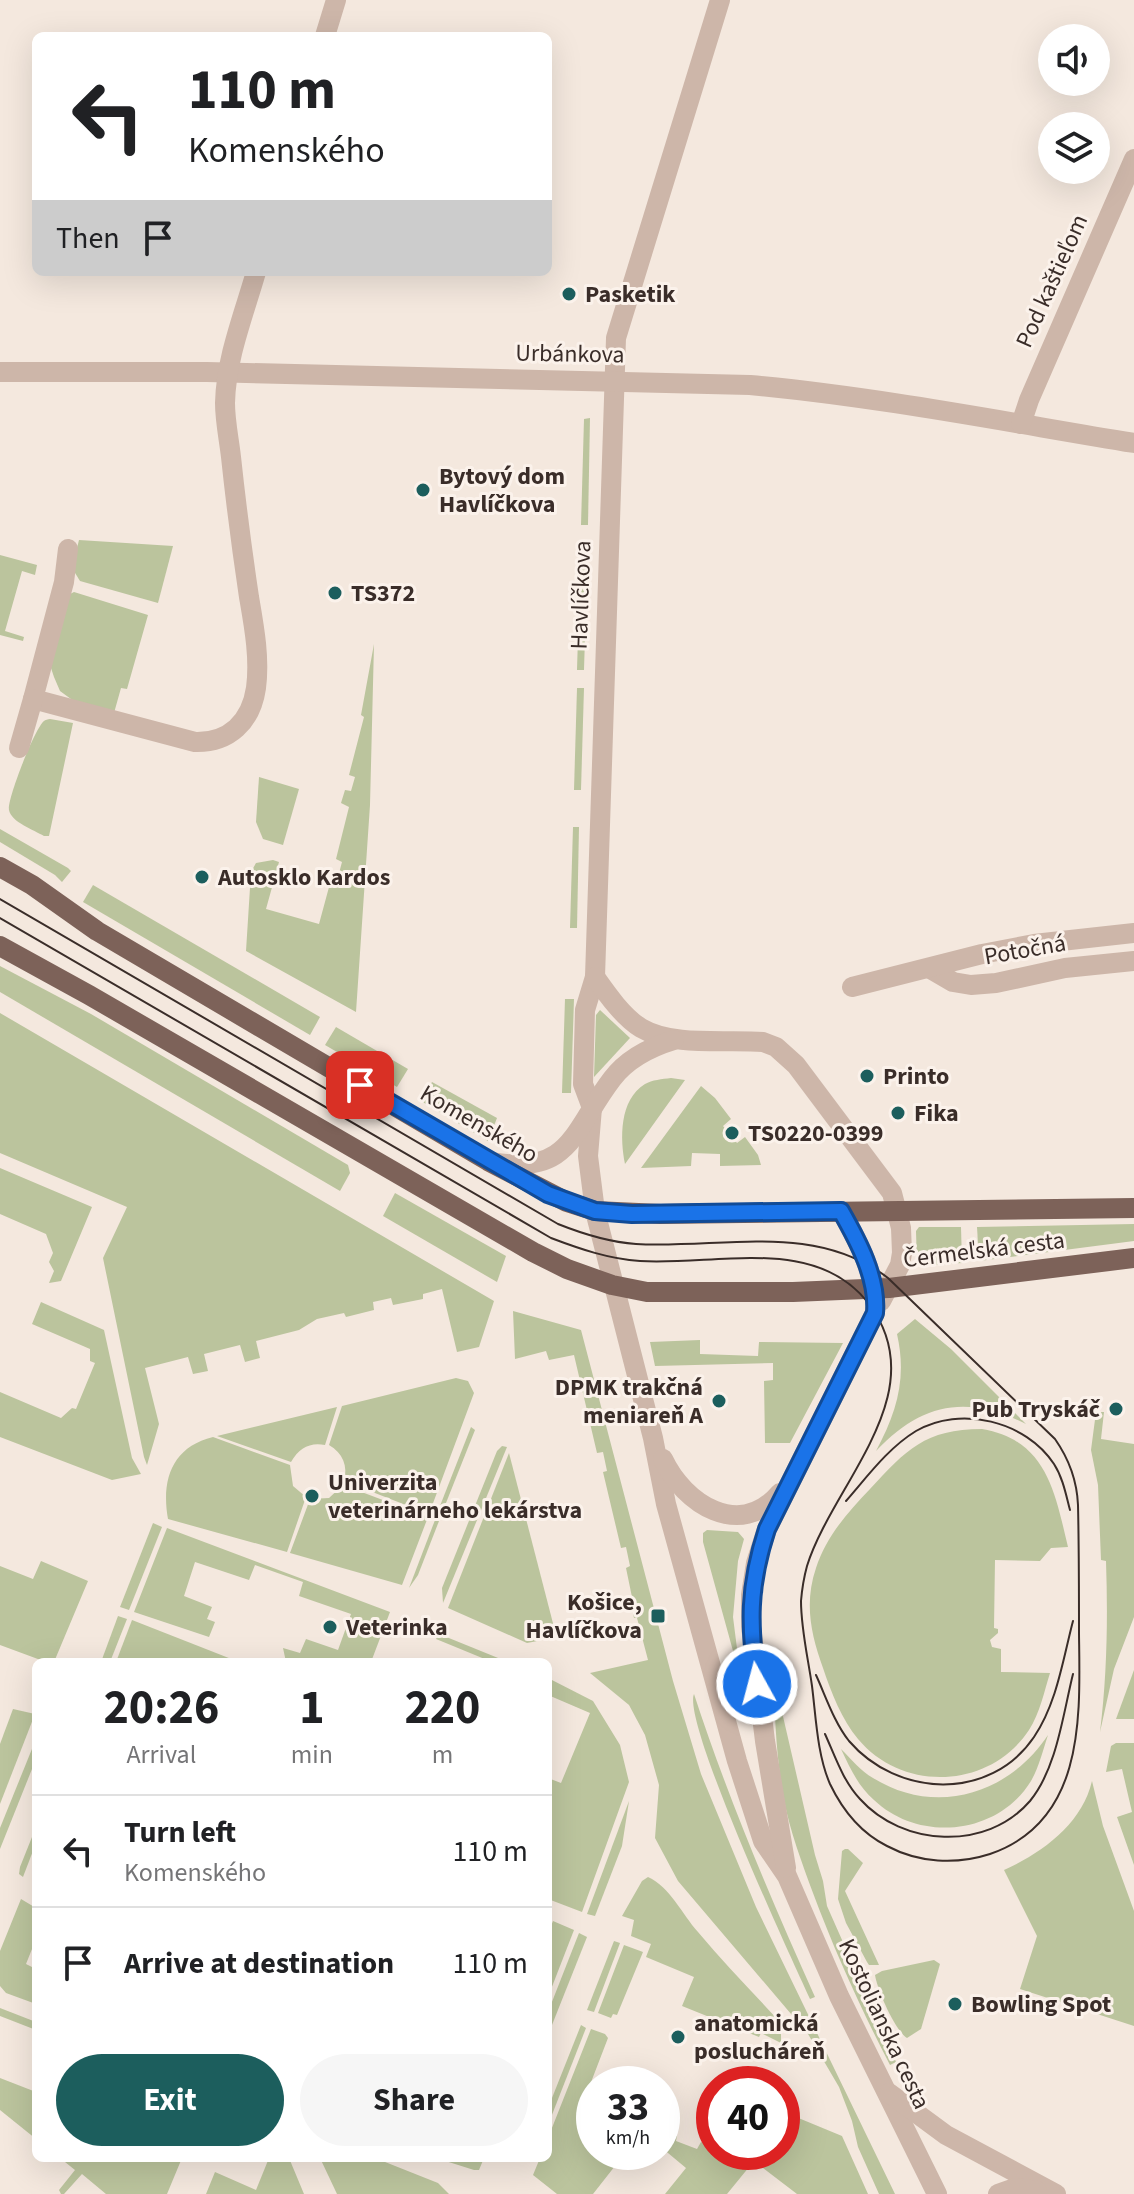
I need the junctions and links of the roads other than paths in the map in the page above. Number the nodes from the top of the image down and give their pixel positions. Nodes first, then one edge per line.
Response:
1 (336, 0) edge
2 (720, 0) edge
3 (326, 32) edge
4 (1134, 159) edge
5 (255, 276) edge
6 (0, 372) edge
7 (228, 372) junction
8 (613, 381) junction
9 (1021, 424) junction
10 (1134, 443) edge
11 (68, 549) dead end
12 (33, 699) junction
13 (19, 748) dead end
14 (0, 867) edge
15 (1134, 933) edge
16 (0, 946) edge
17 (1134, 961) edge
18 (929, 968) junction
19 (595, 977) junction
20 (852, 987) dead end
21 (674, 1040) junction
22 (592, 1108) junction
23 (488, 1161) junction
24 (1134, 1208) edge
25 (595, 1211) junction
26 (841, 1211) junction
27 (898, 1212) junction
28 (1134, 1258) edge
29 (612, 1285) junction
30 (882, 1288) junction
31 (653, 1438) junction
32 (790, 1482) junction
33 (787, 1876) junction
34 (885, 2090) junction
35 (1054, 2193) edge
36 (937, 2194) edge
37 (998, 2194) edge

1 - 3 street
2 - 8 street, Havlíčkova
4 - 9 street, Pod kaštieľom
5 - 7 street
6 - 7 street, Urbánkova
7 - 8 street, Urbánkova
7 - 12 street
8 - 9 street, Urbánkova
8 - 19 street, Havlíčkova
9 - 10 street, Urbánkova
11 - 12 street
12 - 13 street
14 - 23 main road, Komenského
15 - 18 street, Potočná
16 - 29 main road
17 - 18 street, Potočná
18 - 20 street, Potočná
19 - 21 street
19 - 22 street, Havlíčkova
21 - 22 street
21 - 27 street
22 - 23 street
22 - 25 street, Havlíčkova
23 - 25 main road, Komenského
24 - 27 main road, Čermeľská cesta
25 - 26 main road, Komenského
25 - 29 street, Havlíčkova
26 - 27 main road, Komenského
26 - 30 street, Kostolianska cesta
27 - 30 street
28 - 30 main road, Čermeľská cesta
29 - 30 main road, Čermeľská cesta
29 - 31 street, Kostolianska cesta
30 - 32 street, Kostolianska cesta
31 - 32 street, Kostolianska cesta
31 - 33 street, Kostolianska cesta
32 - 33 street, Kostolianska cesta
33 - 34 street, Kostolianska cesta
34 - 35 street
34 - 36 street, Kostolianska cesta
35 - 37 street

